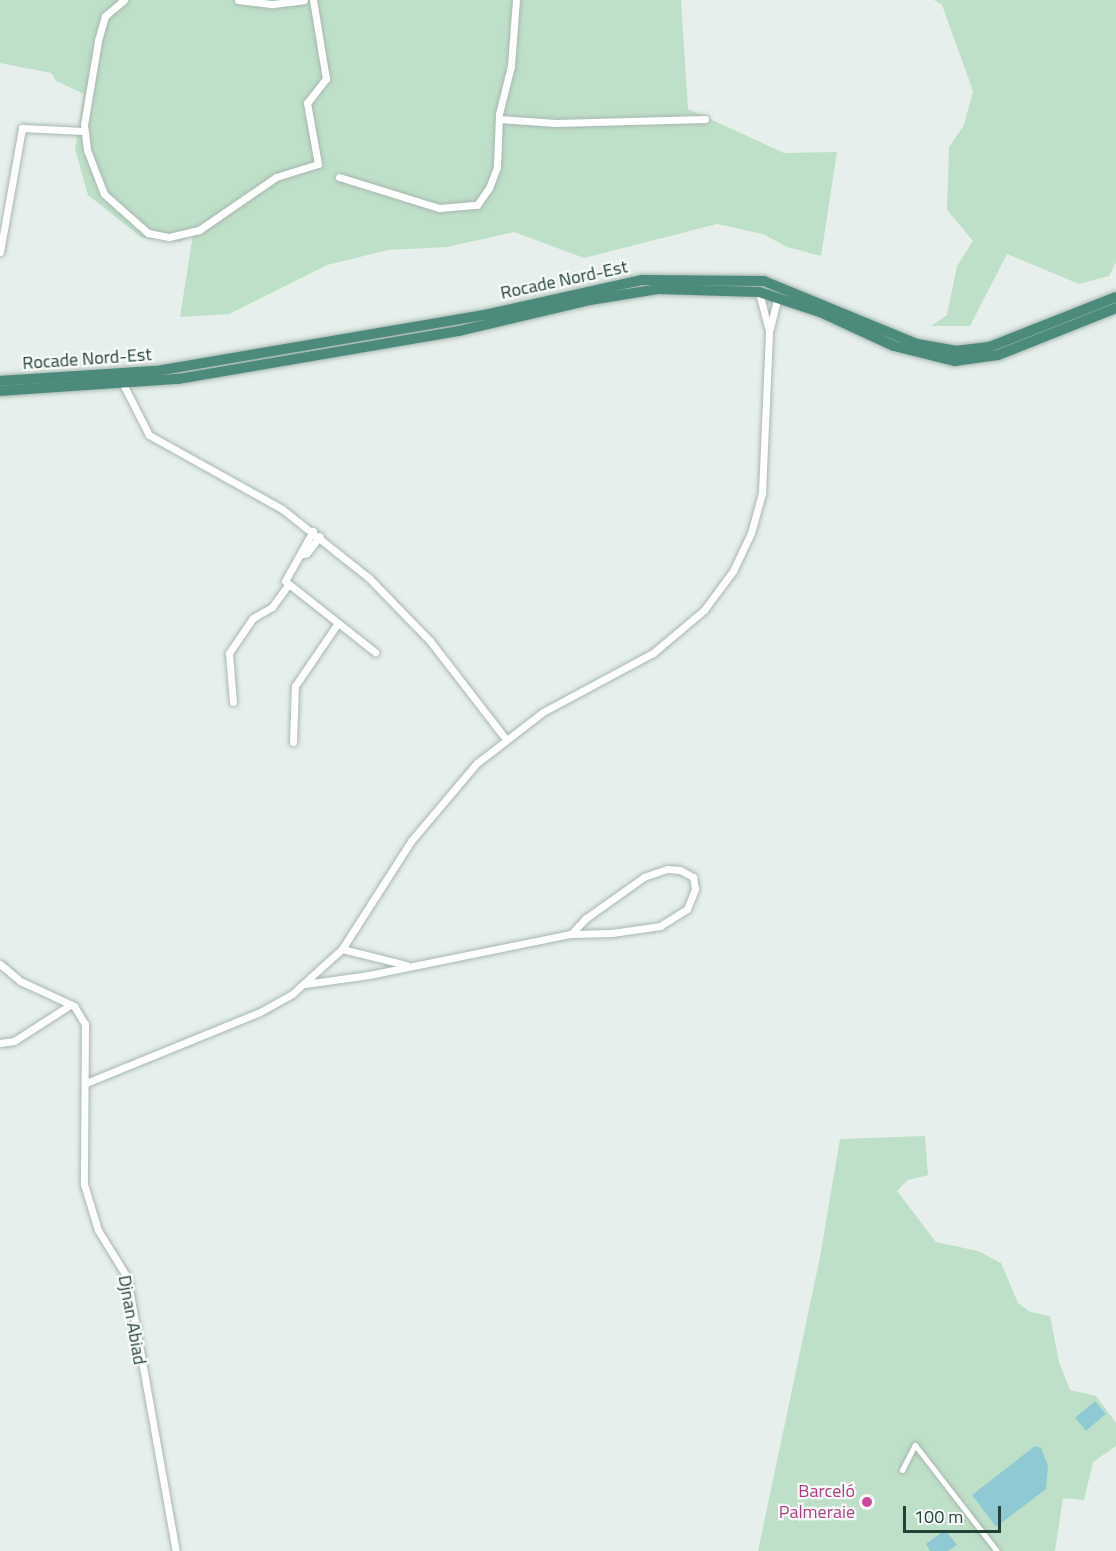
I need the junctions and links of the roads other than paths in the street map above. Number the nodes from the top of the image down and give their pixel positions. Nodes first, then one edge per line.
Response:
1 (124, 0) edge
2 (238, 0) edge
3 (304, 0) edge
4 (313, 0) edge
5 (516, 0) edge
6 (499, 119) junction
7 (705, 119) dead end
8 (83, 131) junction
9 (339, 177) dead end
10 (0, 252) edge
11 (759, 292) junction
12 (778, 297) junction
13 (1116, 297) edge
14 (1116, 308) edge
15 (769, 330) junction
16 (0, 381) edge
17 (122, 382) junction
18 (0, 391) edge
19 (313, 531) junction
20 (320, 537) junction
21 (300, 555) junction
22 (288, 585) junction
23 (338, 623) junction
24 (375, 652) dead end
25 (233, 702) dead end
26 (505, 738) junction
27 (293, 742) dead end
28 (571, 934) junction
29 (342, 949) junction
30 (0, 964) edge
31 (409, 966) junction
32 (305, 984) junction
33 (70, 1005) junction
34 (0, 1042) edge
35 (86, 1083) junction
36 (902, 1470) dead end
37 (176, 1551) edge
38 (997, 1551) edge

1 - 8 street
2 - 3 street
4 - 8 street
5 - 6 street
6 - 7 street
6 - 9 street
8 - 10 street
11 - 12 highway, Rocade Nord-Est
11 - 15 street
11 - 17 highway, Rocade Nord-Est
12 - 14 highway, Rocade Nord-Est
12 - 15 street
13 - 16 highway, Rocade Nord-Est
15 - 26 street
17 - 18 highway, Rocade Nord-Est
17 - 19 street
19 - 20 street
19 - 21 street
20 - 21 street
20 - 26 street
21 - 22 street
22 - 23 street
22 - 25 street
23 - 24 street
23 - 27 street
26 - 29 street
28 - 28 street
28 - 31 street
29 - 31 street
29 - 32 street
30 - 33 street
31 - 32 street
32 - 35 street
33 - 34 street
33 - 35 street, Djnan Abiad
35 - 37 street, Djnan Abiad
36 - 38 street

